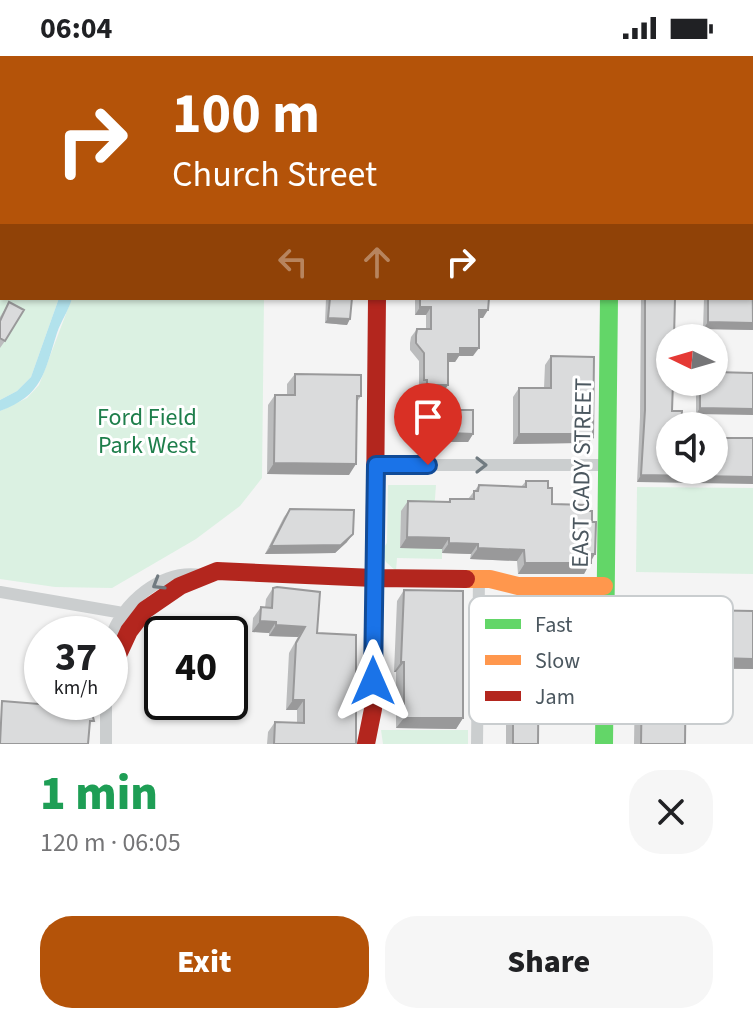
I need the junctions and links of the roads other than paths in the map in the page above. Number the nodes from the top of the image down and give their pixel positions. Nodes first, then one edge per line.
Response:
1 (377, 300) edge
2 (609, 300) edge
3 (376, 465) junction
4 (605, 465) junction
5 (374, 578) junction
6 (479, 578) junction
7 (604, 586) junction
8 (0, 592) edge
9 (479, 596) edge
10 (604, 596) edge
11 (130, 617) junction
12 (128, 622) edge
13 (373, 709) junction
14 (106, 720) edge
15 (477, 724) edge
16 (106, 744) edge
17 (366, 744) edge
18 (381, 744) edge
19 (477, 744) edge

1 - 3 street
2 - 4 street, EAST CADY STREET
3 -> 4 street
3 - 5 street
4 - 7 street, EAST CADY STREET
5 - 6 street
5 - 11 street
5 - 13 street
6 - 7 street
6 - 9 street
7 - 10 street, EAST CADY STREET
8 - 11 street
11 - 12 street
13 - 17 street
13 - 18 street
14 - 16 street
15 - 19 street

